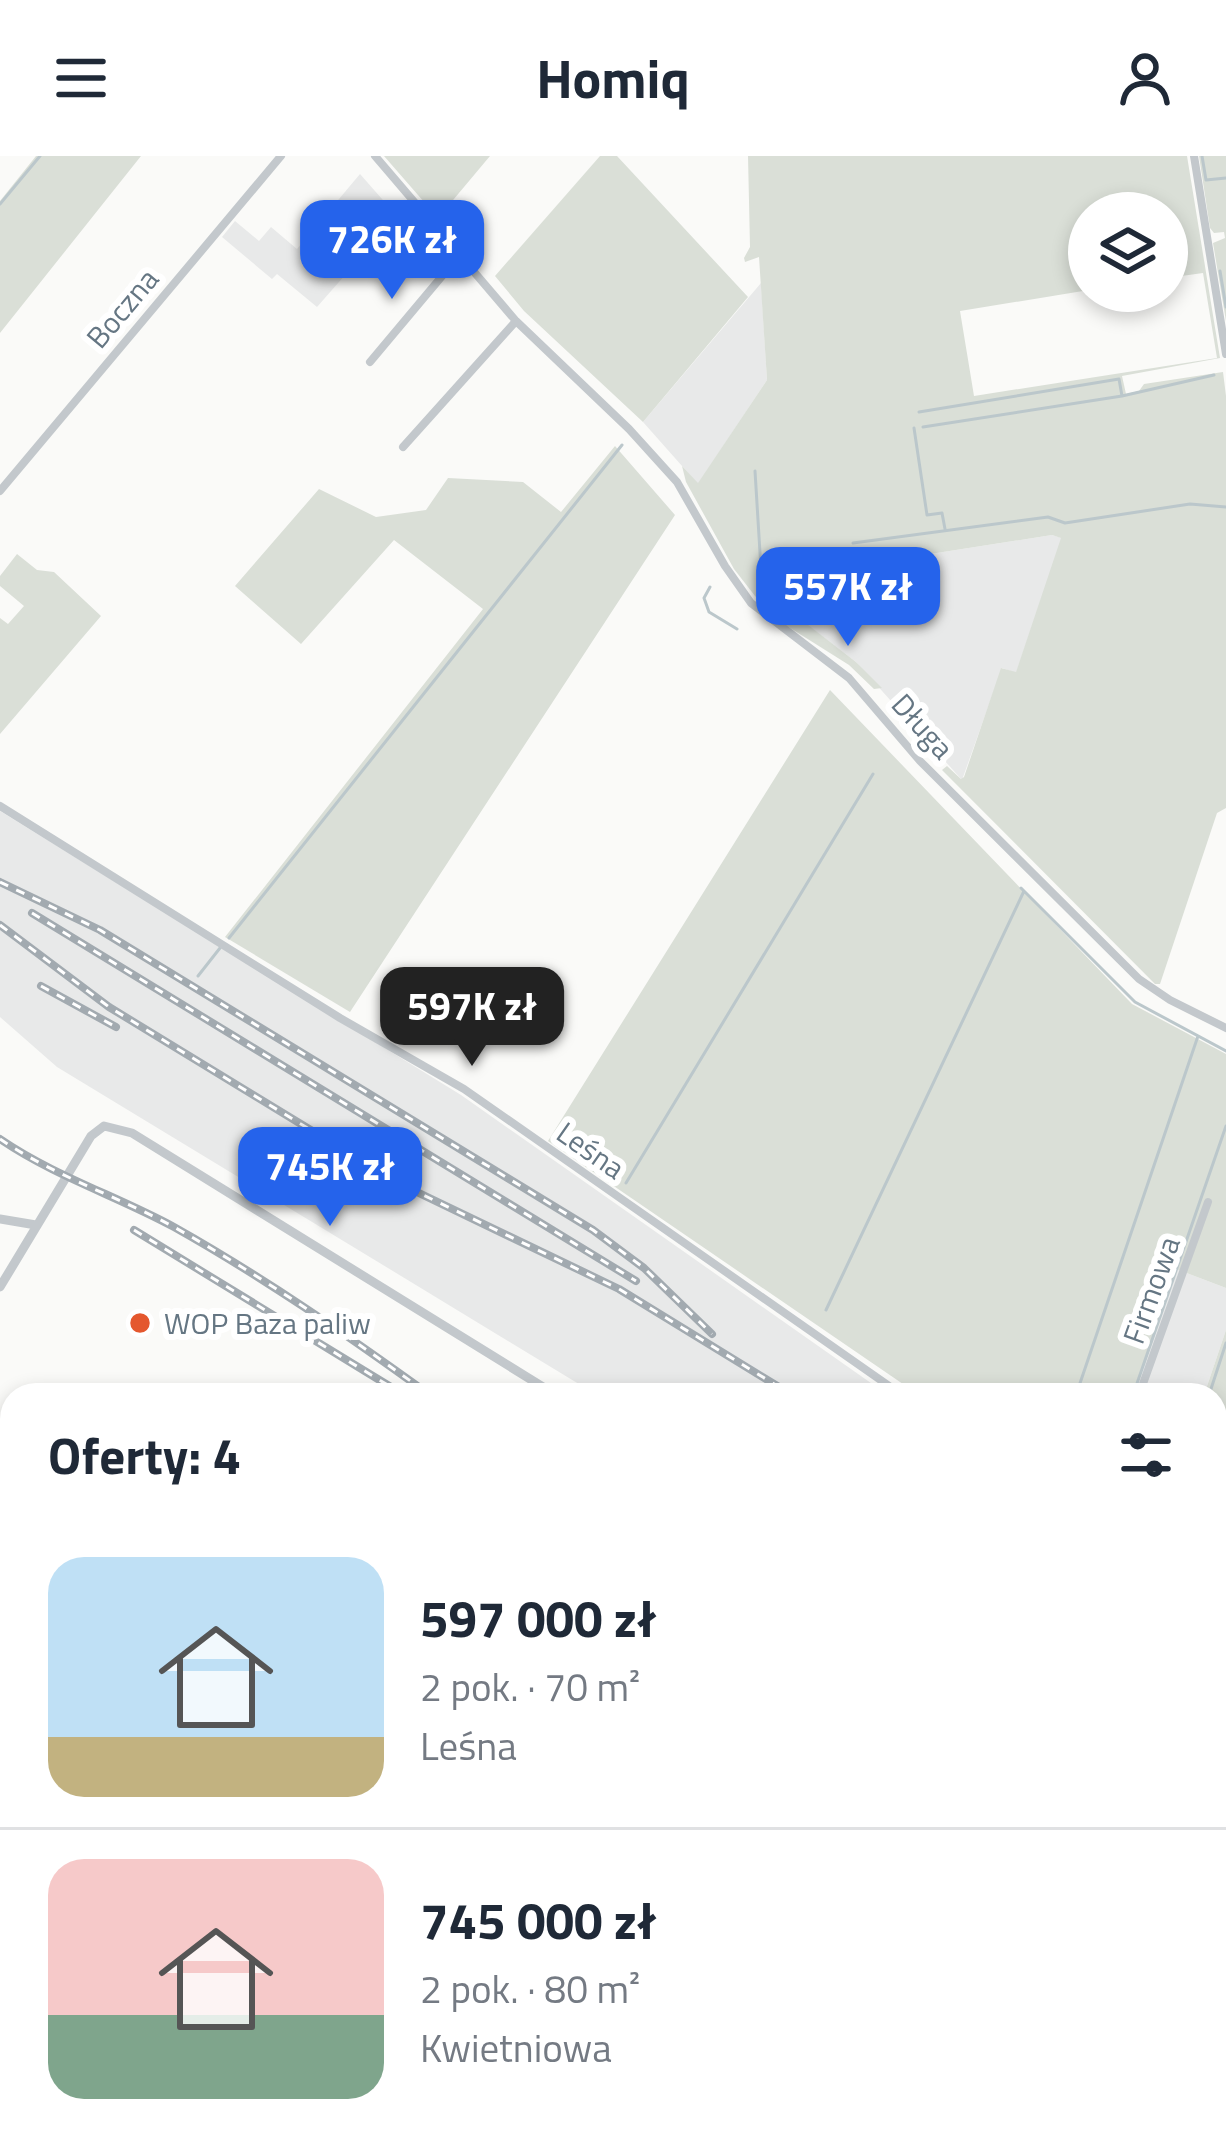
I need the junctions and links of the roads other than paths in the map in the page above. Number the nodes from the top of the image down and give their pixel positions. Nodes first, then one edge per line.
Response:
1 (281, 156) edge
2 (375, 156) edge
3 (1194, 156) edge
4 (448, 269) dead end
5 (516, 321) junction
6 (1226, 353) edge
7 (370, 362) dead end
8 (403, 447) dead end
9 (0, 491) edge
10 (0, 806) edge
11 (1226, 1028) edge
12 (1208, 1202) dead end
13 (0, 1219) edge
14 (36, 1225) junction
15 (0, 1287) edge
16 (537, 1383) edge
17 (885, 1383) edge
18 (1143, 1383) edge

1 - 9 street, Boczna
2 - 5 street, Długa
3 - 6 street
4 - 7 street
5 - 8 street
5 - 11 street, Długa
10 - 17 street, Leśna
12 - 18 street, Firmowa
13 - 14 street
14 - 15 street
14 - 16 street

